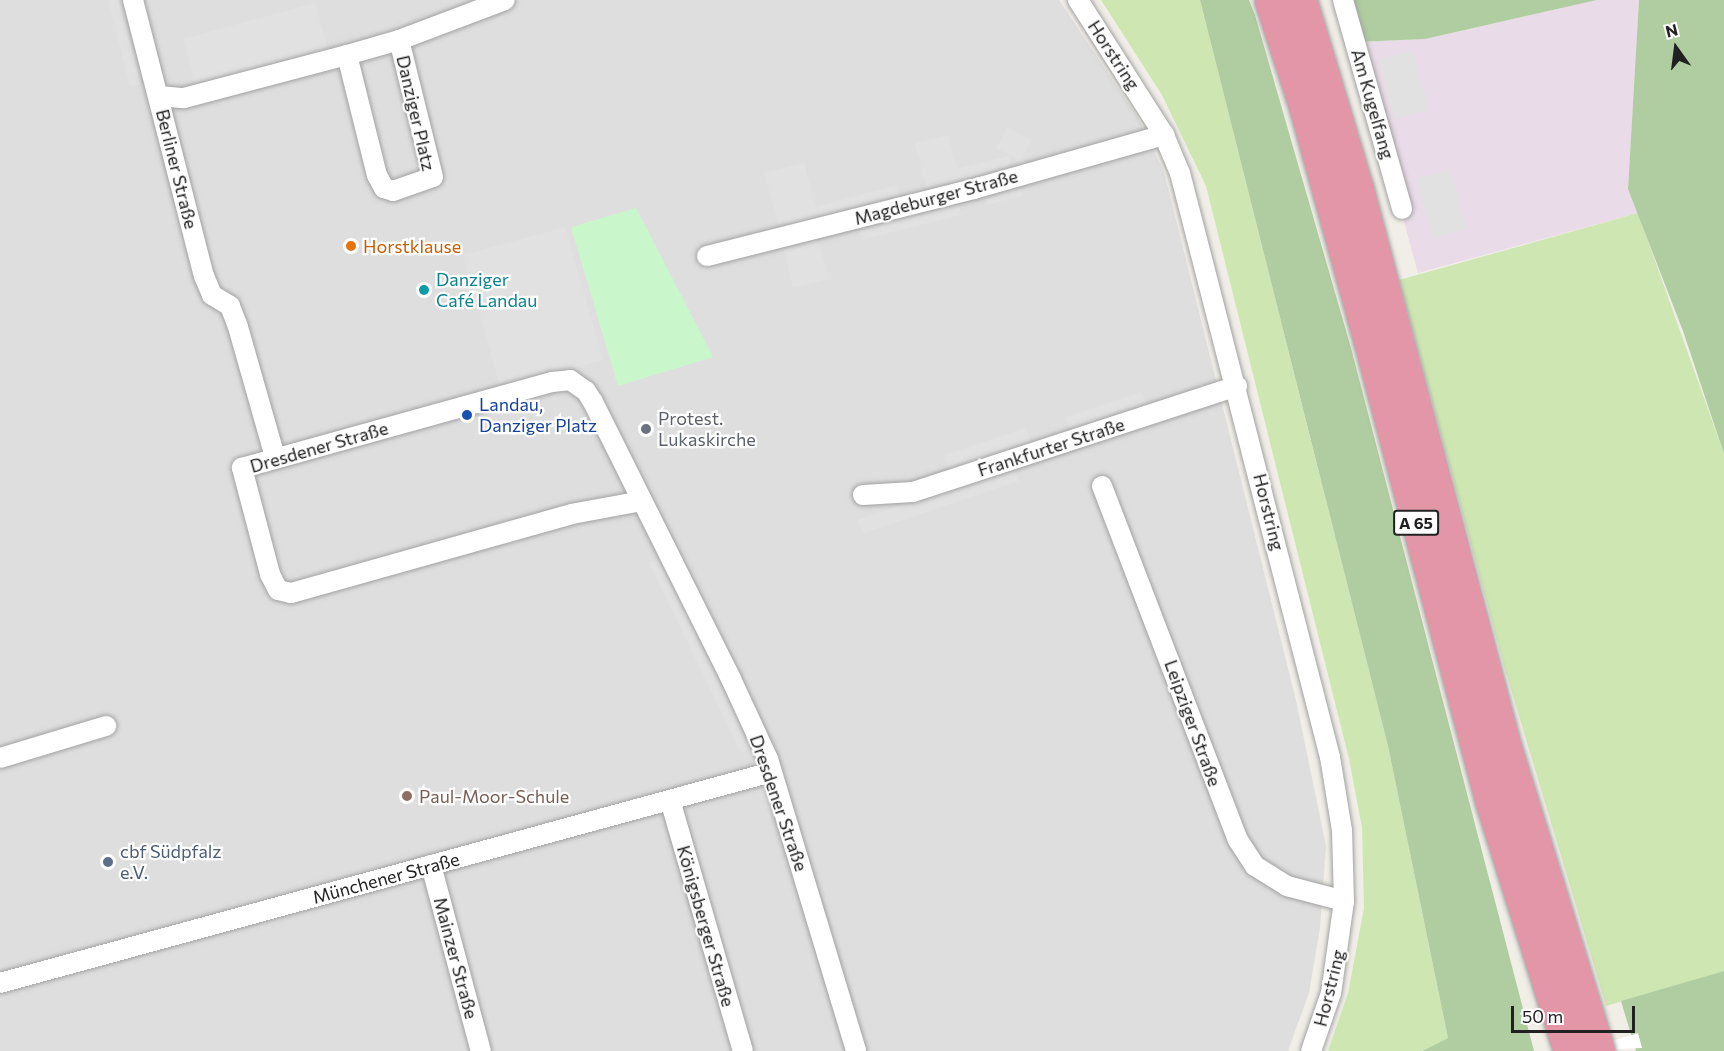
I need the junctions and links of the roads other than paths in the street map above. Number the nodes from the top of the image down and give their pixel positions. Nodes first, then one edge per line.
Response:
1 (133, 0) edge
2 (505, 0) edge
3 (1078, 0) edge
4 (1271, 0) edge
5 (1300, 0) edge
6 (1343, 0) edge
7 (399, 40) junction
8 (347, 55) junction
9 (159, 96) junction
10 (1164, 135) junction
11 (1402, 209) dead end
12 (707, 256) dead end
13 (1237, 386) junction
14 (275, 457) junction
15 (1102, 486) dead end
16 (863, 495) dead end
17 (642, 501) junction
18 (106, 726) dead end
19 (0, 758) edge
20 (772, 772) junction
21 (670, 801) junction
22 (431, 865) junction
23 (1344, 901) junction
24 (0, 983) edge
25 (481, 1051) edge
26 (743, 1051) edge
27 (856, 1051) edge
28 (1311, 1051) edge
29 (1570, 1051) edge
30 (1598, 1051) edge

1 - 9 street, Berliner Straße
2 - 7 street, Danziger Platz
3 - 10 street, Horstring
4 - 29 highway, A 65
5 - 30 highway, A 65
6 - 11 street, Am Kugelfang
7 - 8 street, Danziger Platz
7 - 8 street, Danziger Platz
8 - 9 street, Danziger Platz
9 - 14 street, Berliner Straße
10 - 12 street, Magdeburger Straße
10 - 13 street, Horstring
13 - 16 street, Frankfurter Straße
13 - 23 street, Horstring
14 - 17 street, Dresdener Straße
14 - 17 street, Dresdener Straße
15 - 23 street, Leipziger Straße
17 - 20 street, Dresdener Straße
18 - 19 street
20 - 21 street, Münchener Straße
20 - 27 street, Dresdener Straße
21 - 22 street, Münchener Straße
21 - 26 street, Königsberger Straße
22 - 24 street, Münchener Straße
22 - 25 street, Mainzer Straße
23 - 28 street, Horstring

